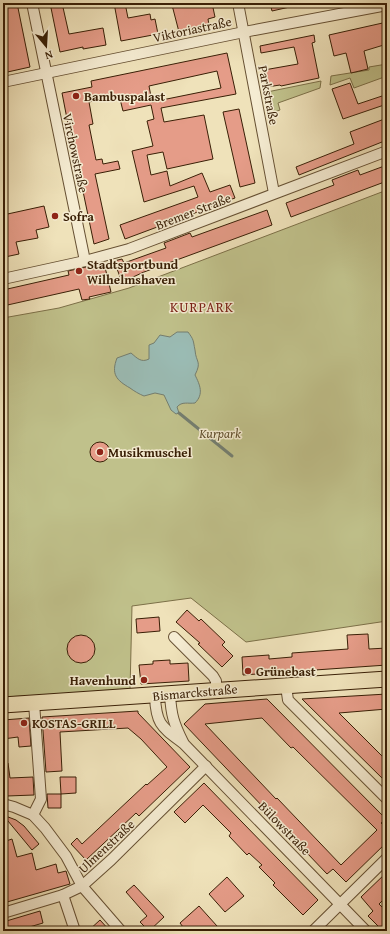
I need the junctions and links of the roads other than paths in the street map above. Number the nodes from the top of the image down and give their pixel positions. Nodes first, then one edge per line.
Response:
1 (32, 3) edge
2 (238, 3) edge
3 (387, 5) edge
4 (244, 32) junction
5 (46, 72) junction
6 (3, 82) edge
7 (387, 151) edge
8 (274, 193) junction
9 (85, 261) junction
10 (3, 279) edge
11 (174, 637) dead end
12 (387, 679) edge
13 (286, 686) junction
14 (216, 690) junction
15 (170, 694) junction
16 (155, 696) junction
17 (34, 703) junction
18 (3, 705) edge
19 (184, 744) junction
20 (206, 766) junction
21 (387, 799) edge
22 (3, 804) edge
23 (33, 815) junction
24 (387, 858) edge
25 (82, 886) junction
26 (63, 895) junction
27 (340, 904) junction
28 (3, 913) edge
29 (74, 931) edge
30 (121, 931) edge
31 (313, 931) edge
32 (366, 931) edge

1 - 5 street, Virchowstraße
2 - 4 street, Parkstraße
3 - 4 street, Viktoriastraße
4 - 5 street, Viktoriastraße
4 - 8 street, Parkstraße
5 - 6 street, Viktoriastraße
5 - 9 street, Virchowstraße
7 - 8 street, Bremer Straße
8 - 9 street, Bremer Straße
9 - 10 street, Bremer Straße
11 - 14 street
12 - 13 main road, Bismarckstraße
13 - 14 main road, Bismarckstraße
13 - 21 street
14 - 15 main road, Bismarckstraße
15 - 16 main road, Bismarckstraße
15 - 19 street, Bülowstraße
16 - 17 main road, Bismarckstraße
16 - 19 street, Bülowstraße
17 - 18 main road, Bismarckstraße
17 - 23 street
19 - 20 street, Bülowstraße
20 - 25 street, Ulmenstraße
20 - 27 street, Bülowstraße
22 - 23 street
23 - 25 street
24 - 27 street
25 - 26 street, Ulmenstraße
25 - 30 street
26 - 28 street, Ulmenstraße
26 - 29 street
27 - 31 street
27 - 32 street, Bülowstraße

